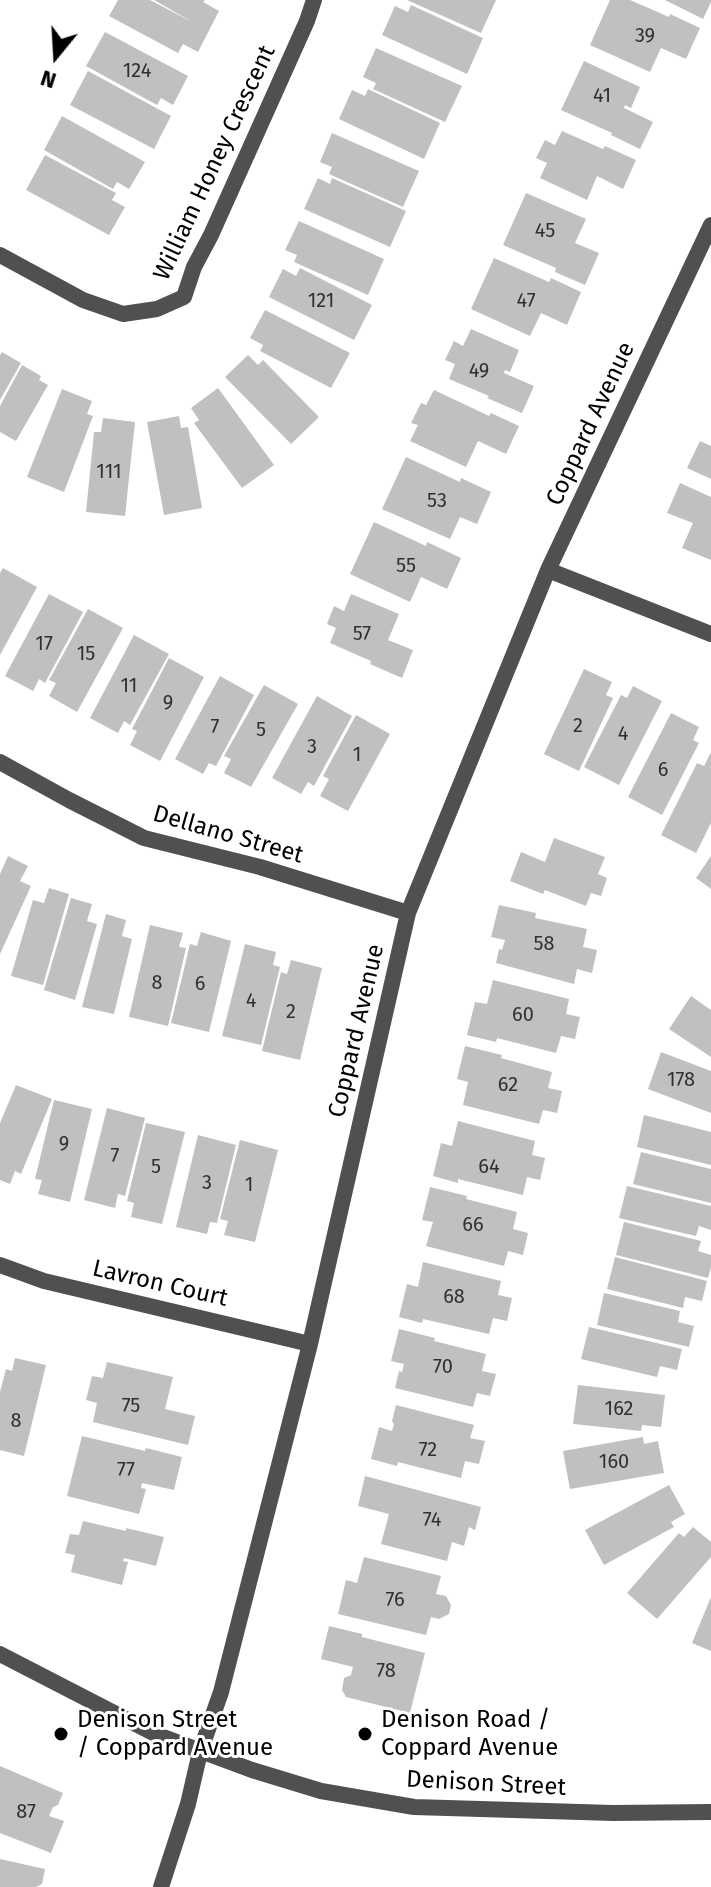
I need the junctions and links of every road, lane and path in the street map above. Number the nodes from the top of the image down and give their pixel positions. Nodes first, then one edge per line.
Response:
1 (314, 0) edge
2 (711, 225) edge
3 (0, 255) edge
4 (548, 570) junction
5 (711, 634) edge
6 (0, 762) edge
7 (408, 913) junction
8 (0, 1265) edge
9 (310, 1344) junction
10 (0, 1654) edge
11 (200, 1752) junction
12 (711, 1812) edge
13 (161, 1887) edge

1 - 3 street, William Honey Crescent
2 - 4 street, Coppard Avenue
4 - 5 street
4 - 7 street, Coppard Avenue
6 - 7 street, Dellano Street
7 - 9 street, Coppard Avenue
8 - 9 street, Lavron Court
9 - 11 street, Coppard Avenue
10 - 11 street, Denison Street
11 - 12 street, Denison Street
11 - 13 street, Coppard Avenue

